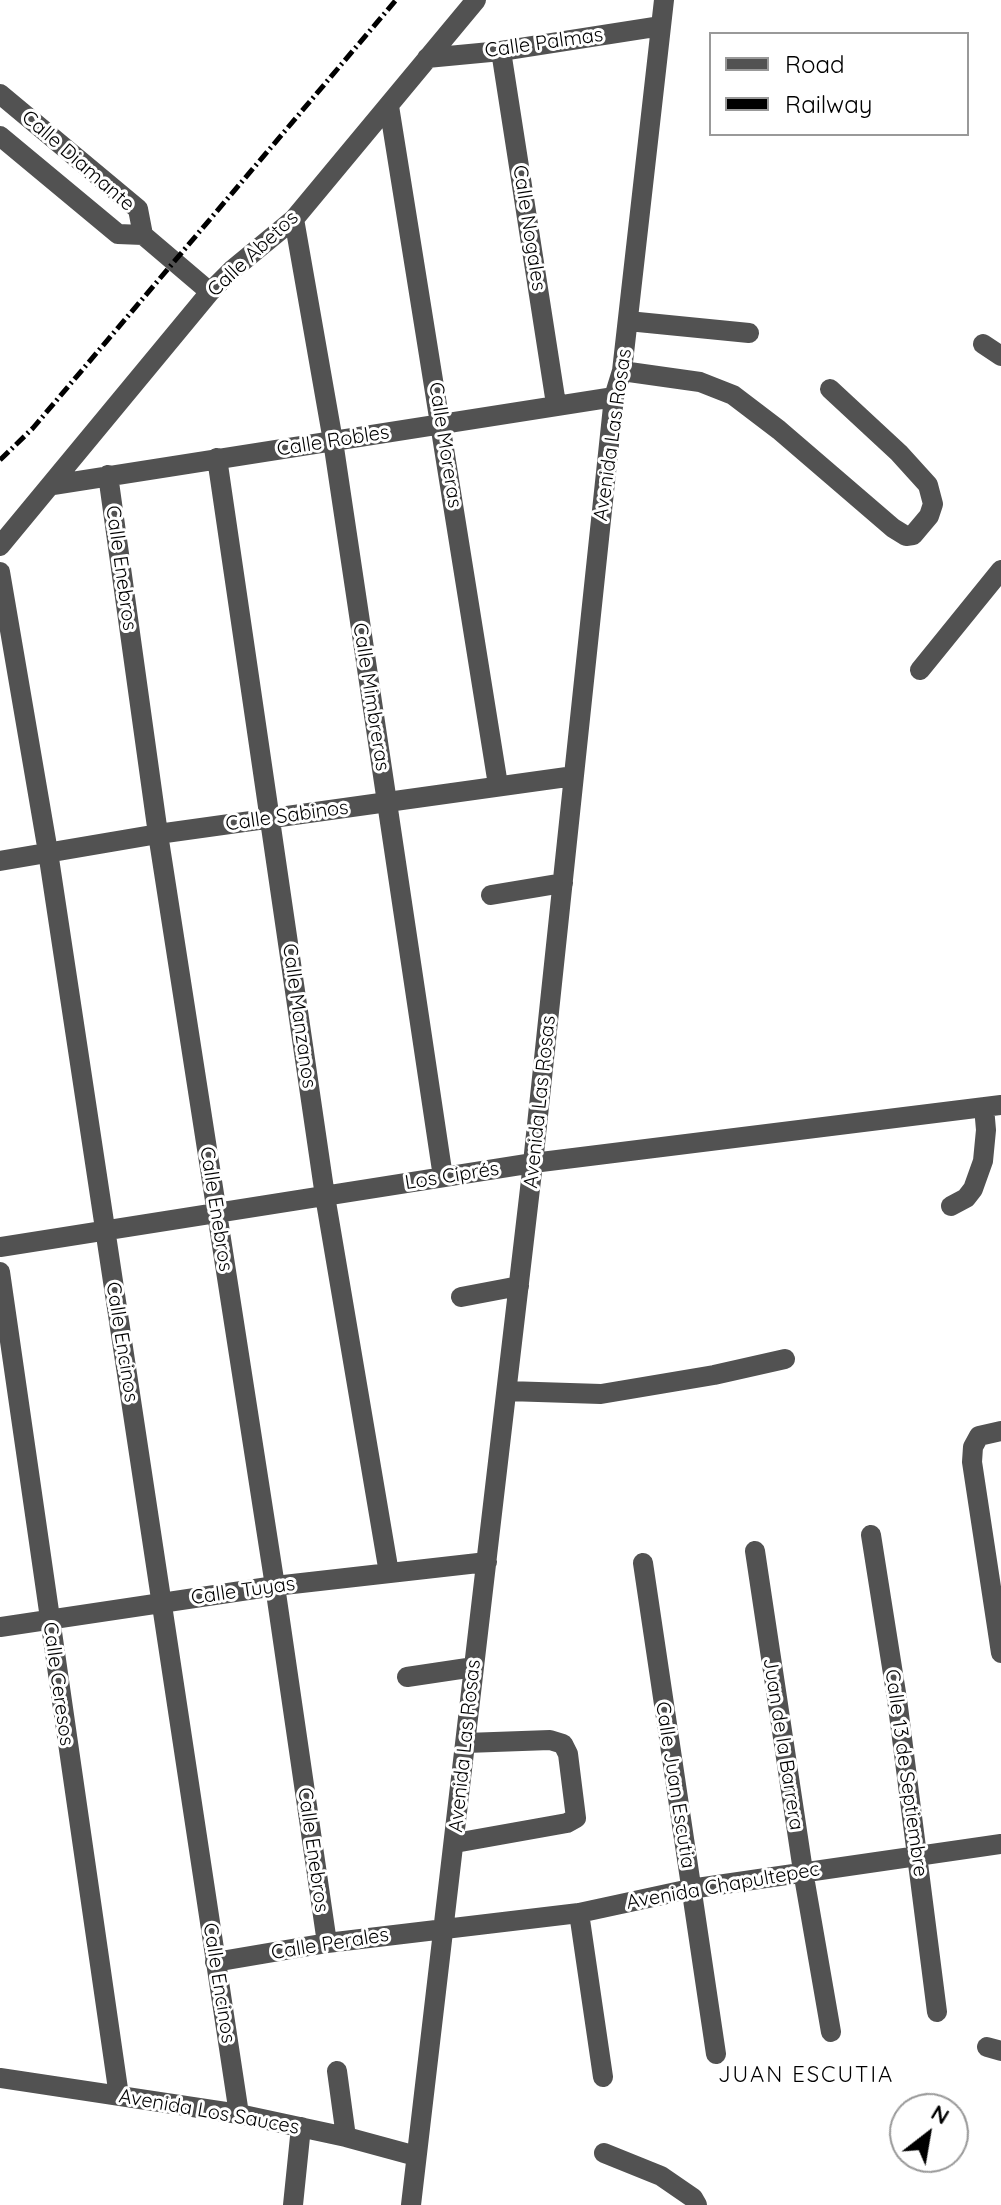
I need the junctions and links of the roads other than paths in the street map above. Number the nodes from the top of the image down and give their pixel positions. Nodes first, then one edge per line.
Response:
1 (476, 0) edge
2 (664, 0) edge
3 (661, 26) junction
4 (501, 51) junction
5 (427, 58) junction
6 (0, 94) edge
7 (389, 106) junction
8 (18, 109) junction
9 (0, 130) edge
10 (0, 136) edge
11 (294, 219) junction
12 (143, 235) junction
13 (210, 292) junction
14 (628, 321) junction
15 (749, 333) dead end
16 (983, 344) dead end
17 (1001, 356) edge
18 (622, 371) junction
19 (830, 389) dead end
20 (614, 397) junction
21 (556, 404) junction
22 (442, 424) junction
23 (333, 441) junction
24 (217, 458) junction
25 (108, 475) junction
26 (53, 485) junction
27 (0, 546) edge
28 (1001, 570) edge
29 (0, 572) edge
30 (920, 670) dead end
31 (574, 776) junction
32 (498, 785) junction
33 (387, 802) junction
34 (272, 818) junction
35 (158, 834) junction
36 (48, 852) junction
37 (0, 861) edge
38 (563, 883) junction
39 (491, 895) dead end
40 (992, 1106) edge
41 (533, 1163) junction
42 (443, 1177) junction
43 (325, 1196) junction
44 (951, 1206) dead end
45 (217, 1212) junction
46 (104, 1230) junction
47 (0, 1247) edge
48 (0, 1272) edge
49 (519, 1286) junction
50 (461, 1297) dead end
51 (785, 1359) dead end
52 (507, 1391) junction
53 (994, 1432) edge
54 (871, 1535) dead end
55 (755, 1551) dead end
56 (487, 1562) junction
57 (643, 1563) dead end
58 (389, 1573) junction
59 (275, 1586) junction
60 (162, 1601) junction
61 (49, 1622) junction
62 (0, 1627) edge
63 (1001, 1653) edge
64 (474, 1667) junction
65 (407, 1677) dead end
66 (466, 1743) junction
67 (455, 1843) junction
68 (1001, 1844) edge
69 (918, 1856) junction
70 (803, 1871) junction
71 (690, 1889) junction
72 (579, 1913) junction
73 (445, 1927) junction
74 (327, 1943) junction
75 (215, 1962) junction
76 (937, 2012) dead end
77 (831, 2032) dead end
78 (716, 2054) dead end
79 (337, 2071) dead end
80 (1, 2072) edge
81 (603, 2077) dead end
82 (119, 2096) junction
83 (239, 2114) junction
84 (301, 2127) junction
85 (346, 2137) junction
86 (604, 2153) dead end
87 (416, 2156) junction
88 (293, 2205) edge
89 (411, 2205) edge
90 (697, 2205) edge

1 - 5 street, Calle Abetos
2 - 3 street, Avenida Las Rosas
3 - 4 street, Calle Palmas
3 - 14 street, Avenida Las Rosas
4 - 5 street, Calle Palmas
4 - 21 street, Calle Nogales
5 - 7 street, Calle Abetos
6 - 8 street, Calle Diamante
7 - 11 street, Calle Abetos
7 - 22 street, Calle Moreras
8 - 9 street
8 - 12 street, Calle Diamante
10 - 12 street, Calle Diamante
11 - 13 street, Calle Abetos
11 - 23 street, Calle Mimbreras
12 - 13 street, Calle Diamante
13 - 26 street, Calle Abetos
14 - 15 street
14 - 18 street, Avenida Las Rosas
16 - 17 street
18 - 19 street
18 - 20 street, Avenida Las Rosas
20 - 21 street, Calle Robles
20 - 31 street, Avenida Las Rosas
21 - 22 street, Calle Robles
22 - 23 street, Calle Robles
22 - 32 street, Calle Moreras
23 - 24 street, Calle Robles
23 - 33 street, Calle Mimbreras
24 - 25 street, Calle Robles
24 - 34 street, Calle Manzanos
25 - 26 street, Calle Robles
25 - 35 street, Calle Enebros
26 - 27 street, Calle Abetos
28 - 30 street
29 - 36 street, Calle Encinos
31 - 32 street, Calle Sabinos
31 - 38 street, Avenida Las Rosas
32 - 33 street, Calle Sabinos
33 - 34 street, Calle Sabinos
33 - 42 street, Calle Mimbreras
34 - 35 street, Calle Sabinos
34 - 43 street, Calle Manzanos
35 - 36 street, Calle Sabinos
35 - 45 street, Calle Enebros
36 - 37 street, Calle Sabinos
36 - 46 street, Calle Encinos
38 - 39 street
38 - 41 street, Avenida Las Rosas
40 - 41 street, Los Ciprés
40 - 44 street
41 - 42 street, Los Ciprés
41 - 49 street, Avenida Las Rosas
42 - 43 street, Los Ciprés
43 - 45 street, Los Ciprés
43 - 58 street, Calle Manzanos
45 - 46 street, Los Ciprés
45 - 59 street, Calle Enebros
46 - 47 street, Los Ciprés
46 - 60 street, Calle Encinos
48 - 61 street, Calle Ceresos
49 - 50 street
49 - 52 street, Avenida Las Rosas
51 - 52 street
52 - 56 street, Avenida Las Rosas
53 - 63 street
54 - 69 street, Calle 13 de Septiembre
55 - 70 street, Juan de la Barrera
56 - 58 street, Calle Tuyas
56 - 64 street, Avenida Las Rosas
57 - 71 street, Calle Juan Escutia
58 - 59 street, Calle Tuyas
59 - 60 street, Calle Tuyas
59 - 74 street, Calle Enebros
60 - 61 street, Calle Tuyas
60 - 75 street, Calle Encinos
61 - 62 street, Calle Tuyas
61 - 82 street, Calle Ceresos
64 - 65 street
64 - 66 street, Avenida Las Rosas
66 - 67 street, Avenida Las Rosas
66 - 67 street
67 - 73 street, Avenida Las Rosas
68 - 69 street, Avenida Chapultepec
69 - 70 street, Avenida Chapultepec
69 - 76 street, Calle 13 de Septiembre
70 - 71 street, Avenida Chapultepec
70 - 77 street, Juan de la Barrera
71 - 72 street, Avenida Chapultepec
71 - 78 street, Calle Juan Escutia
72 - 73 street, Avenida Chapultepec
72 - 81 street
73 - 74 street, Calle Perales
73 - 87 street, Avenida Las Rosas
74 - 75 street, Calle Perales
75 - 83 street, Calle Encinos
79 - 85 street
80 - 82 street, Avenida Los Sauces
82 - 83 street, Avenida Los Sauces
83 - 84 street, Avenida Los Sauces
84 - 85 street, Avenida Los Sauces
84 - 88 street
85 - 87 street, Avenida Los Sauces
86 - 90 street
87 - 89 street, Avenida Las Rosas

